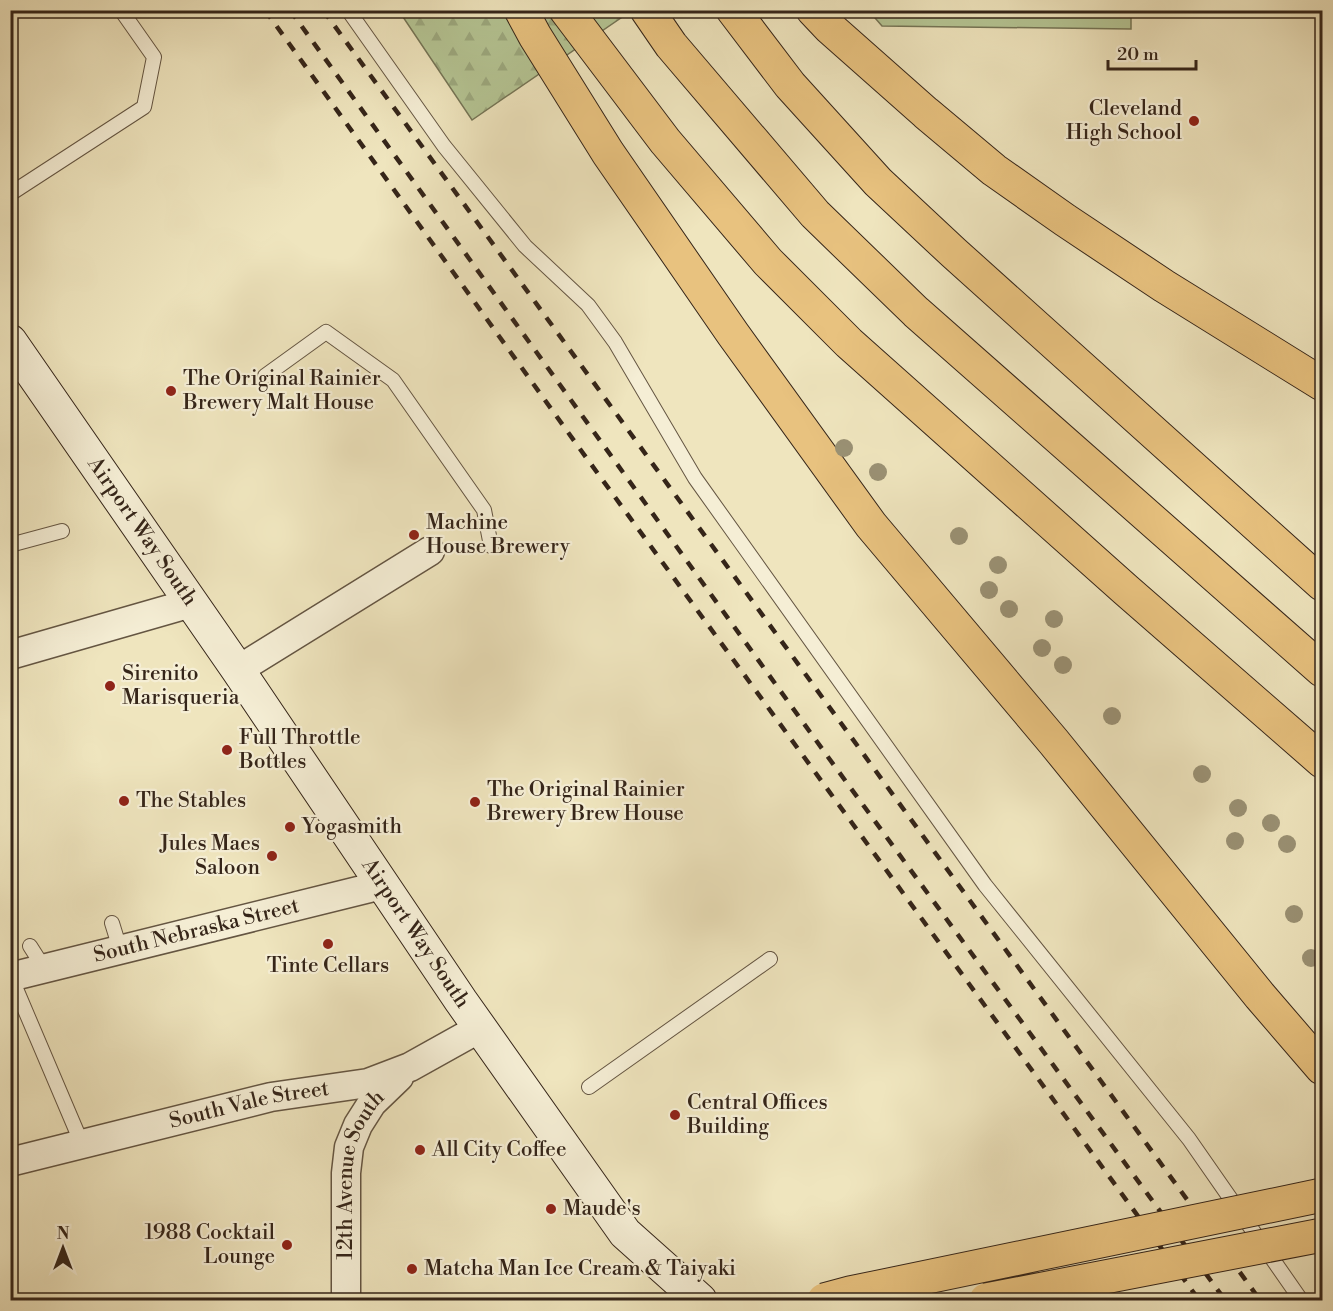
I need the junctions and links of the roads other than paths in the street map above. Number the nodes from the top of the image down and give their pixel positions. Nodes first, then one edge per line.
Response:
1 (121, 10) edge
2 (348, 10) edge
3 (521, 10) edge
4 (566, 10) edge
5 (647, 10) edge
6 (733, 10) edge
7 (813, 10) edge
8 (10, 194) edge
9 (10, 341) edge
10 (265, 376) dead end
11 (1323, 384) edge
12 (62, 531) dead end
13 (10, 545) edge
14 (490, 546) dead end
15 (430, 551) dead end
16 (1287, 551) junction
17 (1323, 576) edge
18 (1323, 584) edge
19 (191, 603) junction
20 (10, 655) edge
21 (238, 670) junction
22 (1323, 670) edge
23 (1323, 761) edge
24 (382, 885) junction
25 (770, 960) dead end
26 (11, 977) edge
27 (480, 1028) junction
28 (410, 1067) junction
29 (1323, 1068) edge
30 (589, 1087) dead end
31 (82, 1144) junction
32 (10, 1162) edge
33 (1323, 1195) edge
34 (1323, 1235) edge
35 (346, 1300) edge
36 (700, 1300) edge
37 (824, 1300) edge
38 (986, 1300) edge
39 (1302, 1300) edge

1 - 8 lane
2 - 39 lane
3 - 29 highway
4 - 23 highway
5 - 22 highway
6 - 16 highway
7 - 11 highway
9 - 19 main road, Airport Way South
10 - 14 lane
12 - 13 lane
15 - 21 street
16 - 17 highway
16 - 18 highway
19 - 20 street
19 - 21 main road, Airport Way South
21 - 24 main road, Airport Way South
24 - 26 street, South Nebraska Street
24 - 27 main road, Airport Way South
25 - 30 lane
26 - 31 lane
27 - 28 street, South Vale Street
27 - 36 main road, Airport Way South
28 - 31 street, South Vale Street
28 - 35 street, 12th Avenue South
31 - 32 street, South Vale Street
33 - 37 highway, bridge
34 - 38 highway, bridge

